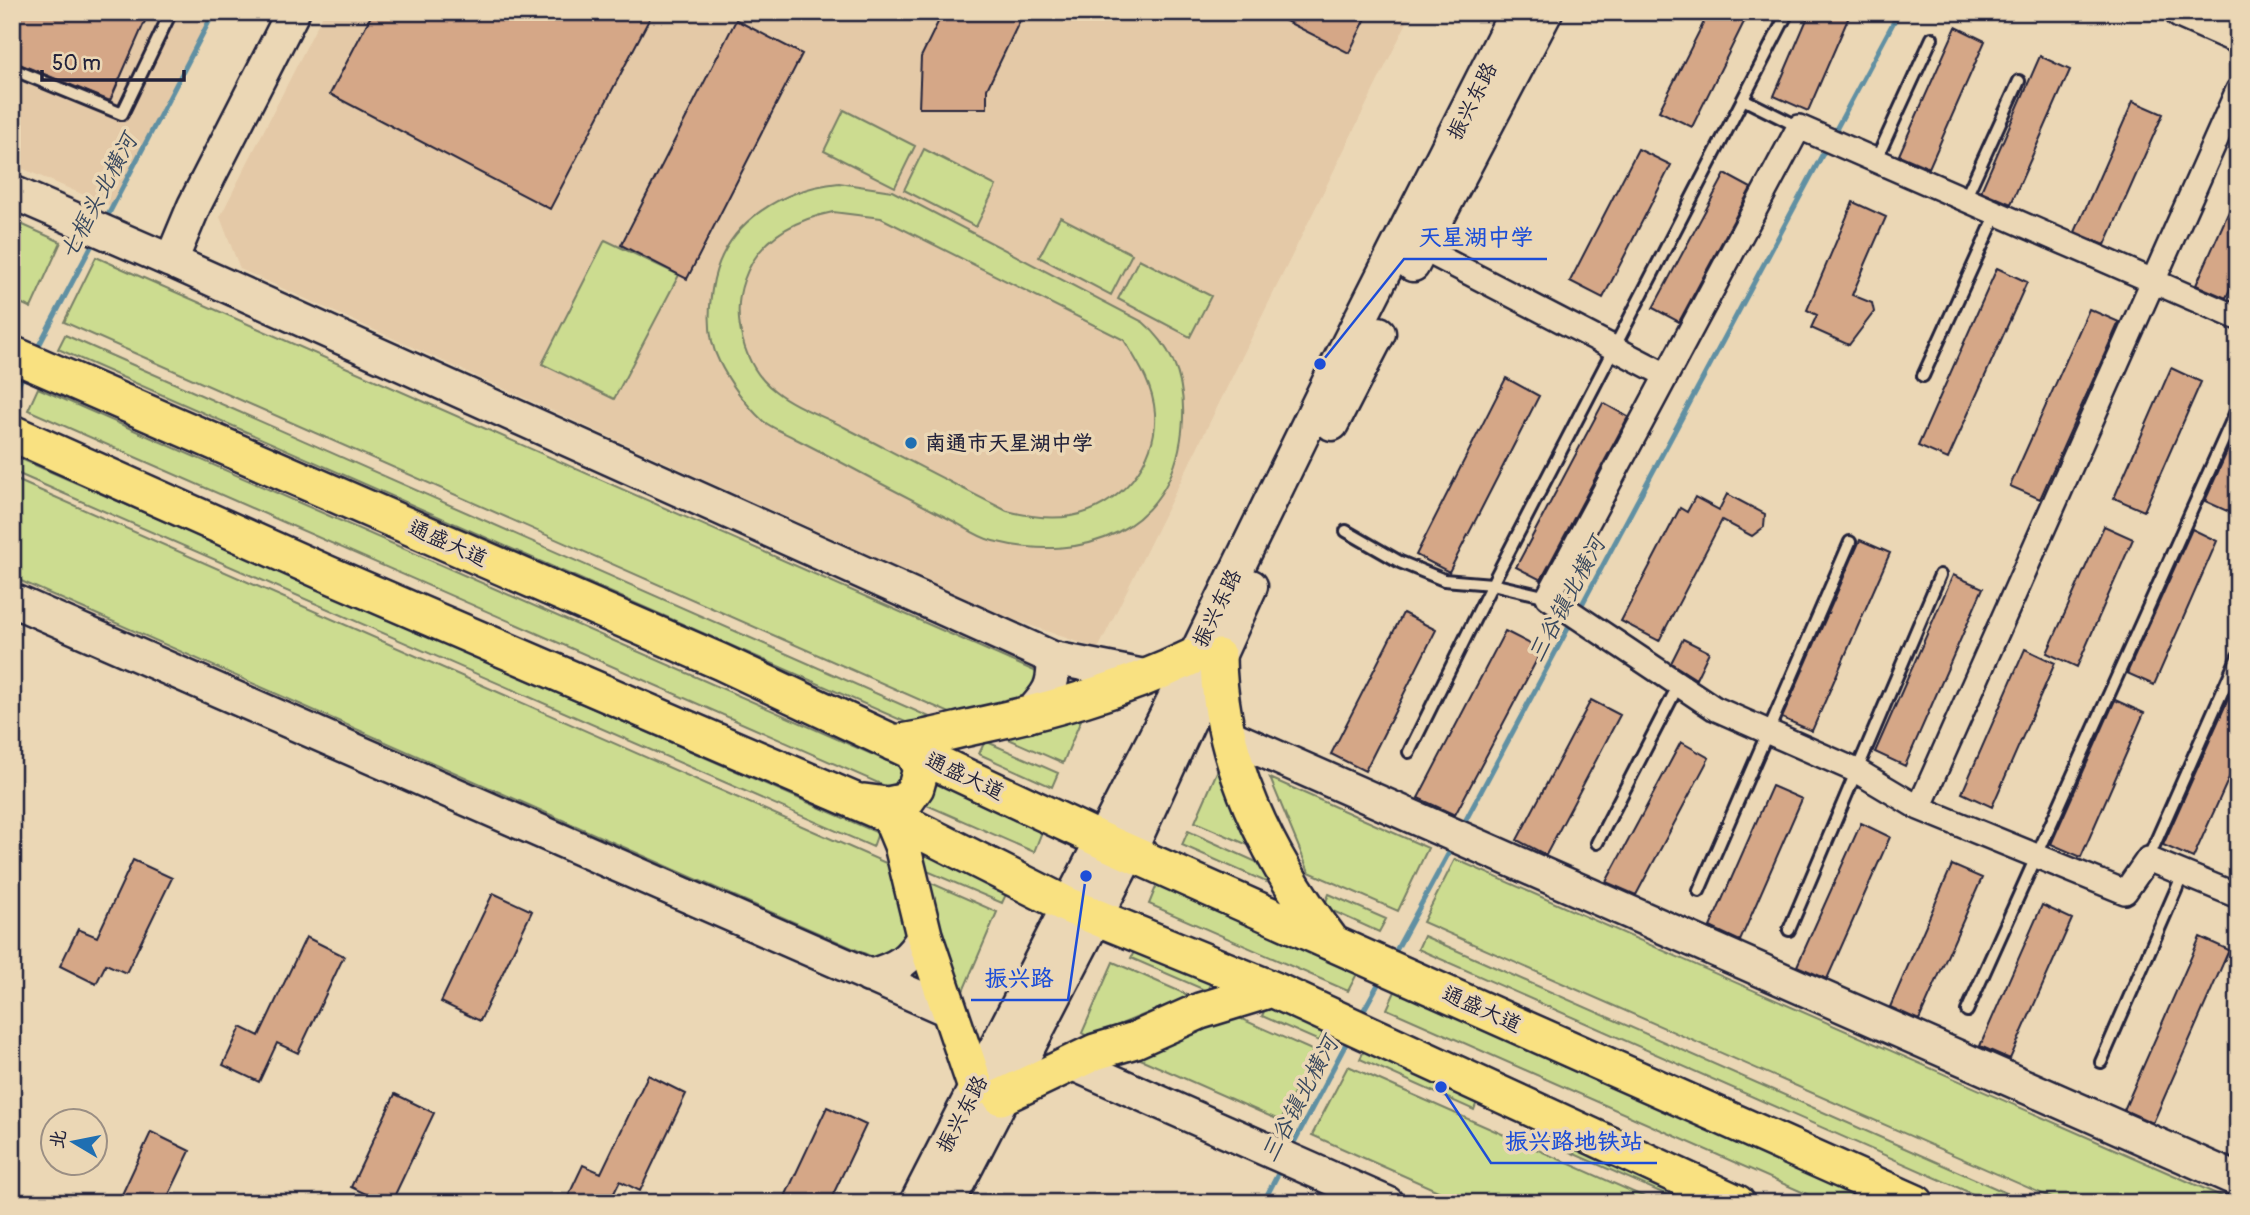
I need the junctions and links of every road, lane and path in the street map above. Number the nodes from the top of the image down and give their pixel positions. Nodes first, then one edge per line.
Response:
1 (171, 12) edge
2 (293, 12) edge
3 (1516, 12) edge
4 (1546, 12) edge
5 (1788, 12) edge
6 (2181, 12) edge
7 (2238, 37) edge
8 (1932, 38) dead end
9 (12, 69) edge
10 (2019, 81) dead end
11 (2238, 90) edge
12 (1743, 99) junction
13 (1818, 135) junction
14 (1876, 160) junction
15 (25, 197) edge
16 (1965, 199) junction
17 (1997, 213) junction
18 (1413, 243) junction
19 (168, 259) junction
20 (2151, 280) junction
21 (2238, 318) edge
22 (1615, 349) junction
23 (12, 354) edge
24 (1666, 375) junction
25 (1923, 376) dead end
26 (2238, 407) edge
27 (12, 433) edge
28 (1346, 530) dead end
29 (1850, 542) dead end
30 (1940, 575) dead end
31 (1492, 584) junction
32 (12, 600) edge
33 (1565, 608) junction
34 (2238, 656) edge
35 (1205, 657) junction
36 (1053, 658) junction
37 (1149, 677) junction
38 (1679, 684) junction
39 (1028, 716) junction
40 (1766, 731) junction
41 (1229, 736) junction
42 (902, 747) junction
43 (1409, 752) dead end
44 (1857, 771) junction
45 (857, 801) junction
46 (1919, 808) junction
47 (890, 816) junction
48 (1597, 843) dead end
49 (1115, 845) junction
50 (2037, 857) junction
51 (2148, 859) junction
52 (2183, 874) junction
53 (1699, 891) dead end
54 (2238, 896) edge
55 (1082, 911) junction
56 (1788, 930) dead end
57 (924, 935) junction
58 (1331, 941) junction
59 (869, 976) junction
60 (1272, 989) junction
61 (948, 1010) junction
62 (1967, 1011) dead end
63 (2101, 1062) dead end
64 (1071, 1063) junction
65 (989, 1093) junction
66 (2238, 1180) edge
67 (916, 1203) edge
68 (948, 1203) edge
69 (1387, 1203) edge
70 (1737, 1203) edge
71 (1916, 1203) edge

1 - 9 lane
2 - 19 street
3 - 18 street, 振兴东路
4 - 18 street, 振兴东路
5 - 12 lane
6 - 7 street
8 - 14 lane
10 - 16 lane
11 - 20 street
12 - 13 lane
12 - 22 lane
13 - 14 street
13 - 24 street
14 - 16 street
15 - 19 street
16 - 17 street
17 - 20 street
17 - 25 lane
18 - 22 street
18 - 35 street, 振兴东路
19 - 36 street
20 - 21 street
20 - 46 street
22 - 24 street
22 - 31 lane
23 - 42 main road, 通盛大道
24 - 33 street
26 - 50 lane
27 - 45 main road
28 - 31 lane
29 - 40 lane
30 - 44 lane
31 - 33 lane
31 - 43 lane
32 - 59 street
33 - 38 street
34 - 51 lane
35 - 37 main road
35 - 41 main road
35 - 49 street, 振兴东路
36 - 37 street
36 - 39 street
37 - 39 main road
38 - 40 street
38 - 48 lane
39 - 42 main road
40 - 44 street
40 - 53 lane
41 - 58 main road
41 - 66 street
42 - 45 main road
42 - 49 main road, 通盛大道
44 - 46 street
44 - 56 lane
45 - 47 main road
46 - 50 street
47 - 55 main road
47 - 57 main road
49 - 55 street, 振兴东路
49 - 58 main road, 通盛大道
50 - 51 street
50 - 62 lane
51 - 52 street
52 - 54 street
52 - 63 lane
55 - 60 main road
55 - 65 street, 振兴东路
57 - 59 street
57 - 61 main road
58 - 71 main road, 通盛大道
59 - 61 street
60 - 64 main road
60 - 70 main road
61 - 65 main road
64 - 65 main road
64 - 69 street
65 - 67 street, 振兴东路
65 - 68 street, 振兴东路

